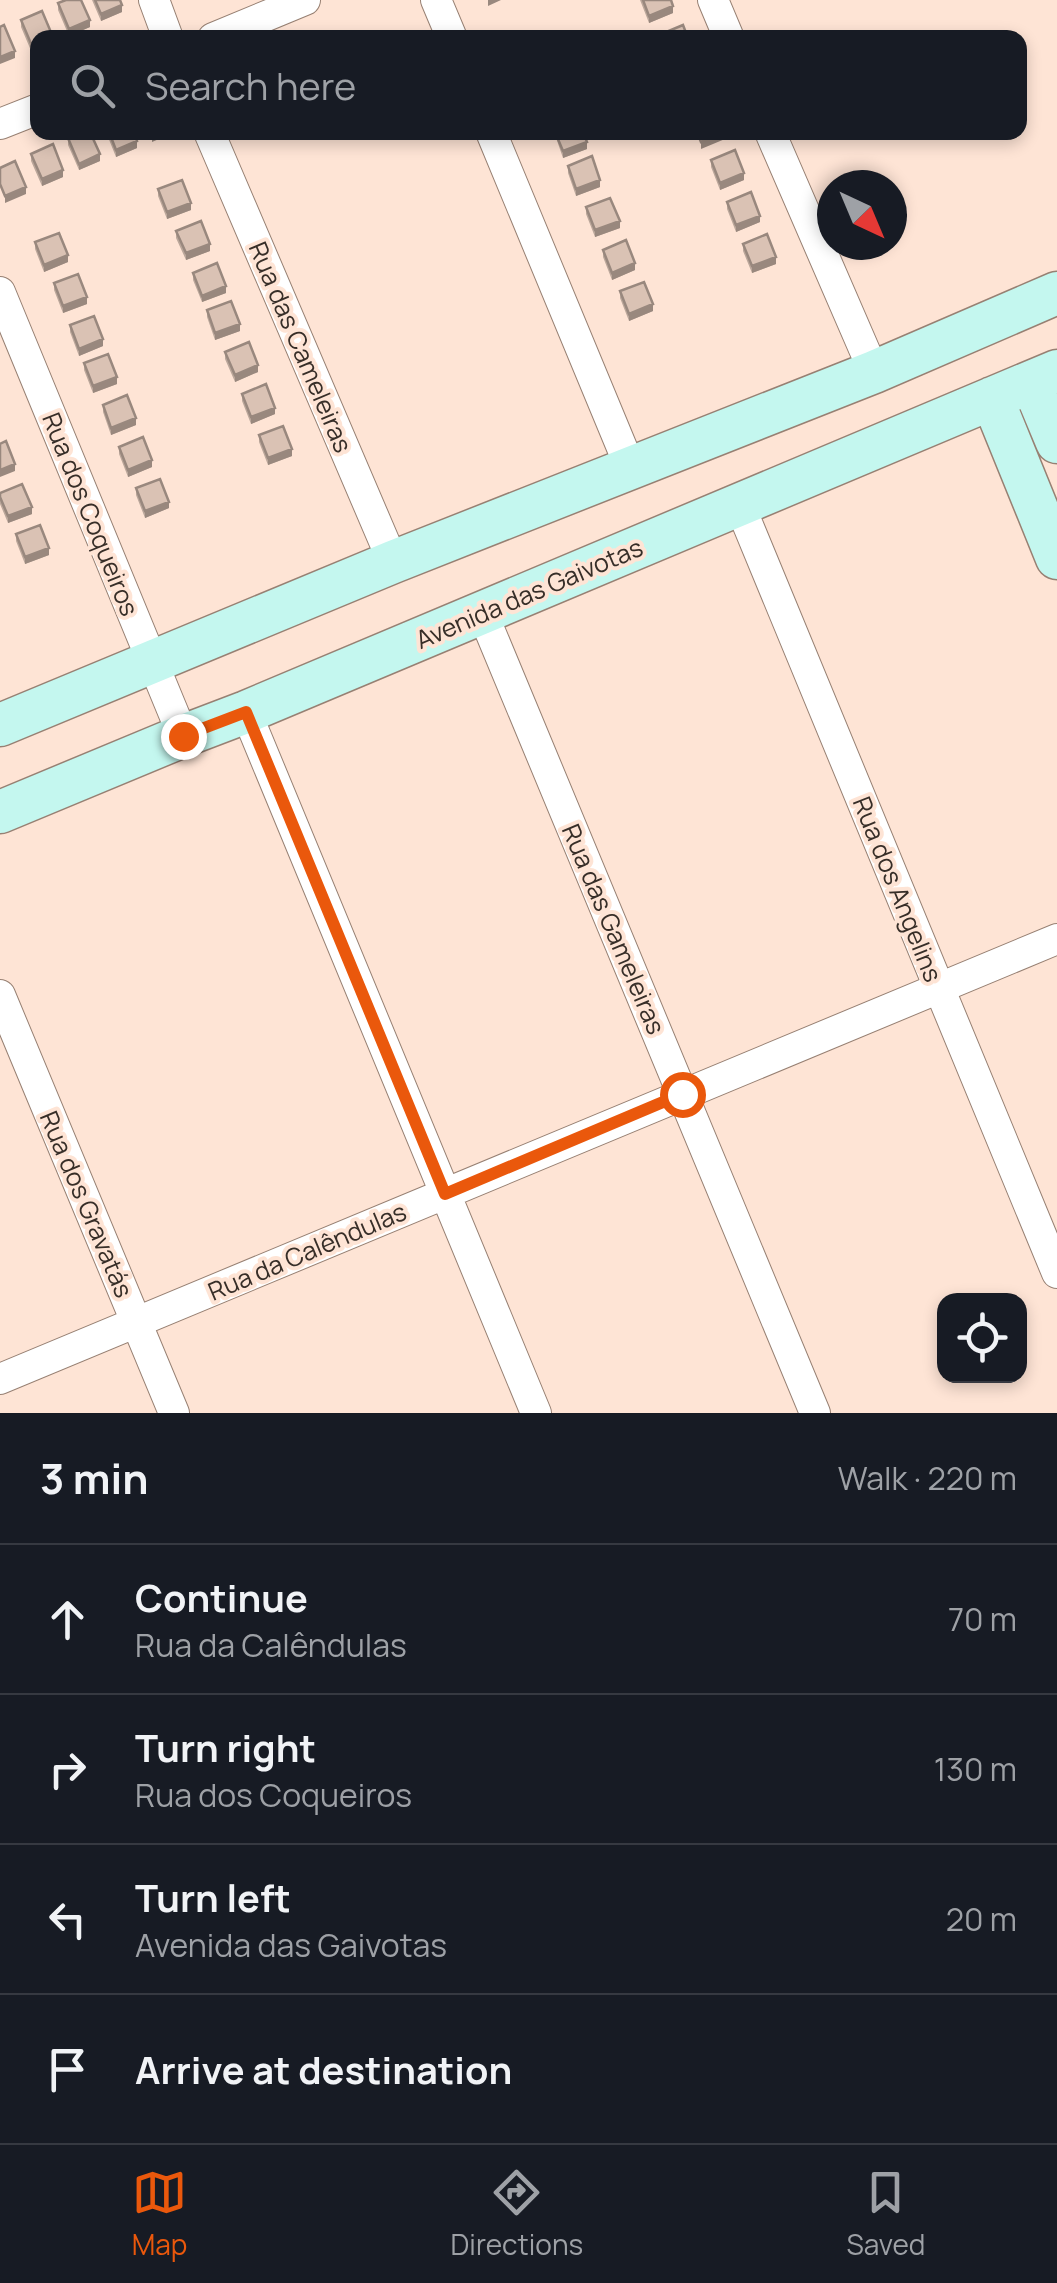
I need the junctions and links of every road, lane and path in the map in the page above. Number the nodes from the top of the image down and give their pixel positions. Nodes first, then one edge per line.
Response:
1 (154, 0) edge
2 (305, 0) edge
3 (436, 0) edge
4 (713, 0) edge
5 (165, 30) edge
6 (232, 30) edge
7 (449, 30) edge
8 (726, 30) edge
9 (30, 112) edge
10 (0, 124) edge
11 (212, 140) edge
12 (494, 140) edge
13 (773, 140) edge
14 (0, 292) edge
15 (1057, 294) edge
16 (874, 372) junction
17 (1044, 377) edge
18 (992, 398) junction
19 (1057, 442) edge
20 (630, 467) junction
21 (740, 506) junction
22 (1057, 558) edge
23 (393, 562) junction
24 (482, 612) junction
25 (152, 662) junction
26 (246, 712) junction
27 (0, 725) edge
28 (183, 736) junction
29 (0, 812) edge
30 (1057, 938) edge
31 (939, 988) junction
32 (0, 995) edge
33 (682, 1094) junction
34 (445, 1194) junction
35 (1057, 1273) edge
36 (136, 1322) junction
37 (0, 1378) edge
38 (174, 1413) edge
39 (536, 1413) edge
40 (815, 1413) edge

1 - 5 street
2 - 6 street
3 - 7 street
4 - 8 street
9 - 10 street
11 - 23 street, Rua das Cameleiras
12 - 20 street
13 - 16 street
14 - 25 street, Rua dos Coqueiros
15 - 16 street
16 - 20 street
17 - 18 street, Avenida das Gaivotas
17 - 19 street
18 - 21 street, Avenida das Gaivotas
18 - 22 street
20 - 23 street
21 - 24 street, Avenida das Gaivotas
21 - 31 street, Rua dos Angelins
23 - 25 street
24 - 26 street, Avenida das Gaivotas
24 - 33 street, Rua das Gameleiras
25 - 27 street
25 - 28 street, Rua dos Coqueiros
26 - 28 street, Avenida das Gaivotas
26 - 34 street
28 - 29 street, Avenida das Gaivotas
30 - 31 street, Rua da Calêndulas
31 - 33 street, Rua da Calêndulas
31 - 35 street, Rua dos Angelins
32 - 36 street, Rua dos Gravatás
33 - 34 street, Rua da Calêndulas
33 - 40 street, Rua das Gameleiras
34 - 36 street, Rua da Calêndulas
34 - 39 street
36 - 37 street, Rua da Calêndulas
36 - 38 street, Rua dos Gravatás

